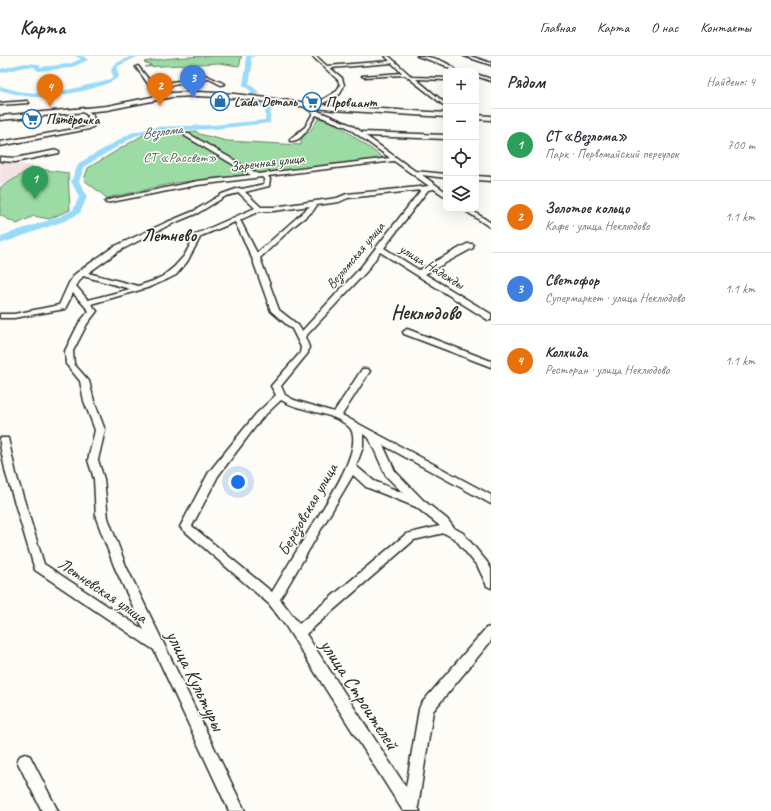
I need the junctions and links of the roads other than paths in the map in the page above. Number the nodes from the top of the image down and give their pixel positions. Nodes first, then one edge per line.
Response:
1 (314, 56) edge
2 (387, 56) edge
3 (419, 56) edge
4 (466, 56) edge
5 (394, 62) junction
6 (491, 64) edge
7 (138, 67) dead end
8 (327, 67) junction
9 (452, 68) edge
10 (190, 69) dead end
11 (406, 74) junction
12 (364, 76) dead end
13 (479, 76) edge
14 (208, 78) junction
15 (411, 78) junction
16 (491, 80) edge
17 (443, 82) edge
18 (223, 84) dead end
19 (152, 87) junction
20 (159, 98) junction
21 (27, 102) dead end
22 (0, 104) edge
23 (444, 104) edge
24 (312, 108) junction
25 (85, 111) junction
26 (443, 115) edge
27 (479, 117) edge
28 (0, 118) edge
29 (491, 118) edge
30 (360, 134) junction
31 (187, 135) dead end
32 (443, 137) edge
33 (292, 140) dead end
34 (0, 144) edge
35 (57, 152) dead end
36 (395, 159) junction
37 (0, 160) edge
38 (413, 172) junction
39 (443, 172) edge
40 (434, 174) junction
41 (260, 175) junction
42 (443, 176) edge
43 (479, 178) edge
44 (491, 178) edge
45 (435, 187) junction
46 (426, 188) junction
47 (239, 190) junction
48 (443, 193) edge
49 (108, 202) dead end
50 (314, 204) junction
51 (259, 209) junction
52 (470, 212) edge
53 (237, 220) junction
54 (491, 226) edge
55 (470, 246) dead end
56 (380, 249) junction
57 (256, 258) junction
58 (81, 273) junction
59 (420, 273) junction
60 (72, 287) junction
61 (137, 288) junction
62 (67, 299) junction
63 (84, 301) junction
64 (0, 316) edge
65 (491, 318) edge
66 (407, 332) dead end
67 (301, 337) junction
68 (491, 364) edge
69 (365, 371) dead end
70 (280, 396) junction
71 (336, 416) junction
72 (351, 423) junction
73 (373, 435) junction
74 (4, 440) dead end
75 (351, 467) junction
76 (491, 500) edge
77 (422, 505) junction
78 (450, 532) junction
79 (491, 583) edge
80 (274, 600) junction
81 (298, 633) junction
82 (490, 634) edge
83 (159, 647) junction
84 (25, 762) dead end
85 (411, 809) edge
86 (50, 811) edge
87 (237, 811) edge

1 - 8 street
2 - 5 street
3 - 9 street
4 - 6 street
5 - 8 street
5 - 11 street
7 - 19 street
8 - 24 street
10 - 14 street
11 - 12 street
11 - 15 street
13 - 16 street
14 - 18 street
14 - 19 street
15 - 17 street
15 - 23 street
19 - 20 street
20 - 24 main road
20 - 25 main road
21 - 22 street
24 - 26 main road
24 - 30 street
24 - 33 street
25 - 28 main road
25 - 34 street
27 - 29 main road
30 - 32 street
30 - 36 street
31 - 41 street
35 - 37 street
36 - 38 street
36 - 41 street, Заречная улица
38 - 40 street
38 - 45 street
39 - 40 street
40 - 42 street
41 - 47 street
41 - 49 street, Заречная улица
43 - 44 street
45 - 46 street
45 - 48 street
46 - 50 street
46 - 56 street, Везломская улица
47 - 51 street
47 - 58 street
50 - 51 street
50 - 57 street
51 - 53 street
52 - 54 street
53 - 57 street
53 - 61 street
55 - 59 street
56 - 59 street, улица Надежды
56 - 67 street, Везломская улица
57 - 67 street
58 - 60 street
58 - 61 street
59 - 65 street, улица Надежды
60 - 62 street
60 - 63 street
61 - 63 street
62 - 63 street
62 - 64 street
63 - 83 street, улица Культуры
66 - 68 street
67 - 70 street
69 - 71 street
70 - 71 street
70 - 80 street, улица Строителей
71 - 72 street
72 - 73 street
72 - 75 street, Берёзовская улица
73 - 76 street
73 - 77 street
74 - 83 street, Летневская улица
75 - 77 street
75 - 80 street, Берёзовская улица
77 - 78 street
78 - 79 street
78 - 81 street
80 - 81 street, улица Строителей
81 - 85 street, улица Строителей
82 - 85 street
83 - 87 street, улица Культуры
84 - 86 street

